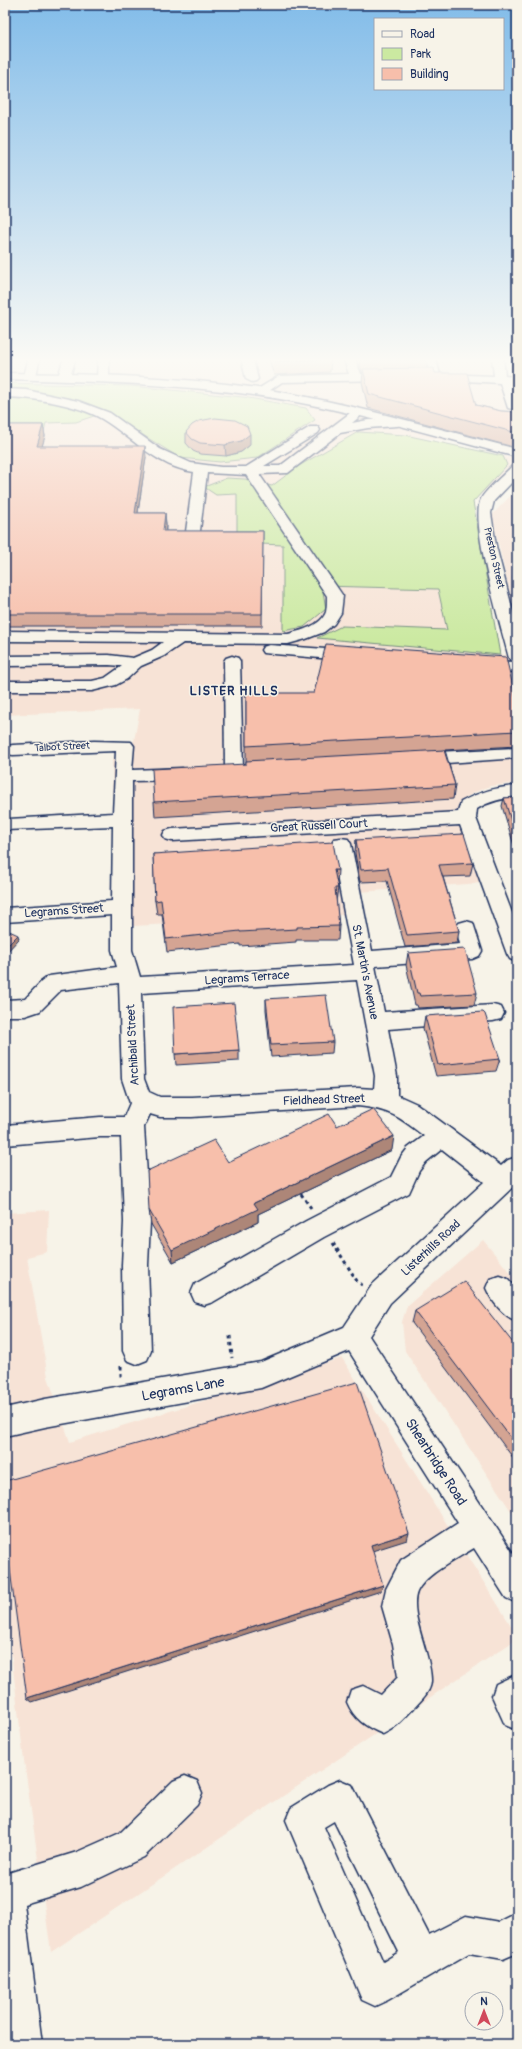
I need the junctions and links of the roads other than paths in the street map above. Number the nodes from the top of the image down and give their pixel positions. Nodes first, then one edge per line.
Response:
1 (157, 453) edge
2 (279, 453) edge
3 (306, 453) edge
4 (201, 469) junction
5 (517, 469) edge
6 (250, 470) junction
7 (192, 539) edge
8 (5, 636) edge
9 (181, 637) junction
10 (269, 650) dead end
11 (373, 658) edge
12 (517, 658) edge
13 (5, 660) edge
14 (232, 661) dead end
15 (134, 664) junction
16 (460, 664) edge
17 (517, 667) edge
18 (5, 686) edge
19 (110, 745) joint
20 (13, 750) dead end
21 (517, 753) edge
22 (401, 760) edge
23 (234, 769) edge
24 (197, 772) edge
25 (123, 776) junction
26 (517, 792) edge
27 (467, 818) junction
28 (123, 819) junction
29 (9, 825) dead end
30 (172, 835) dead end
31 (339, 835) junction
32 (122, 907) junction
33 (5, 915) edge
34 (466, 928) dead end
35 (517, 954) edge
36 (363, 965) junction
37 (129, 980) junction
38 (5, 1008) edge
39 (493, 1013) dead end
40 (375, 1021) junction
41 (385, 1100) junction
42 (146, 1103) junction
43 (132, 1127) junction
44 (5, 1135) edge
45 (441, 1136) junction
46 (509, 1174) edge
47 (499, 1288) dead end
48 (204, 1293) dead end
49 (517, 1308) edge
50 (354, 1336) junction
51 (137, 1351) road end
52 (5, 1422) edge
53 (478, 1527) junction
54 (517, 1587) edge
55 (517, 1690) edge
56 (363, 1702) dead end
57 (517, 1713) edge
58 (185, 1793) dead end
59 (5, 1892) edge
60 (5, 1900) edge
61 (517, 1930) edge
62 (422, 1960) junction
63 (23, 2044) edge

1 - 4 street
2 - 6 street
3 - 6 street
4 - 6 street
4 - 7 street
5 - 12 street, Preston Street
6 - 9 street
8 - 9 street
9 - 15 street
10 - 11 street
13 - 15 street
14 - 23 street
15 - 18 street
16 - 17 street
19 - 20 street, Talbot Street
19 - 25 street, Archibald Street
21 - 22 street
24 - 25 street
25 - 28 street, Archibald Street
26 - 27 street
27 - 31 street, Great Russell Court
27 - 35 street
28 - 29 street
28 - 32 street, Archibald Street
30 - 31 street, Great Russell Court
31 - 36 street, St. Martin's Avenue
32 - 33 street, Legrams Street
32 - 37 street, Archibald Street
34 - 36 street, Legrams Terrace
36 - 37 street, Legrams Terrace
36 - 40 street, St. Martin's Avenue
37 - 38 street, Legrams Terrace
37 - 42 street, Archibald Street
39 - 40 street
40 - 41 street, St. Martin's Avenue
41 - 42 street, Fieldhead Street
41 - 45 street, Fieldhead Street
42 - 43 street
43 - 44 street
43 - 51 street
45 - 46 street, Fieldhead Street
45 - 48 street
46 - 50 street, Listerhills Road
47 - 49 street
50 - 52 street, Legrams Lane
50 - 53 street, Shearbridge Road
53 - 54 street, Shearbridge Road
53 - 56 street
55 - 57 street
58 - 59 street
60 - 63 street
61 - 62 street
62 - 62 street

